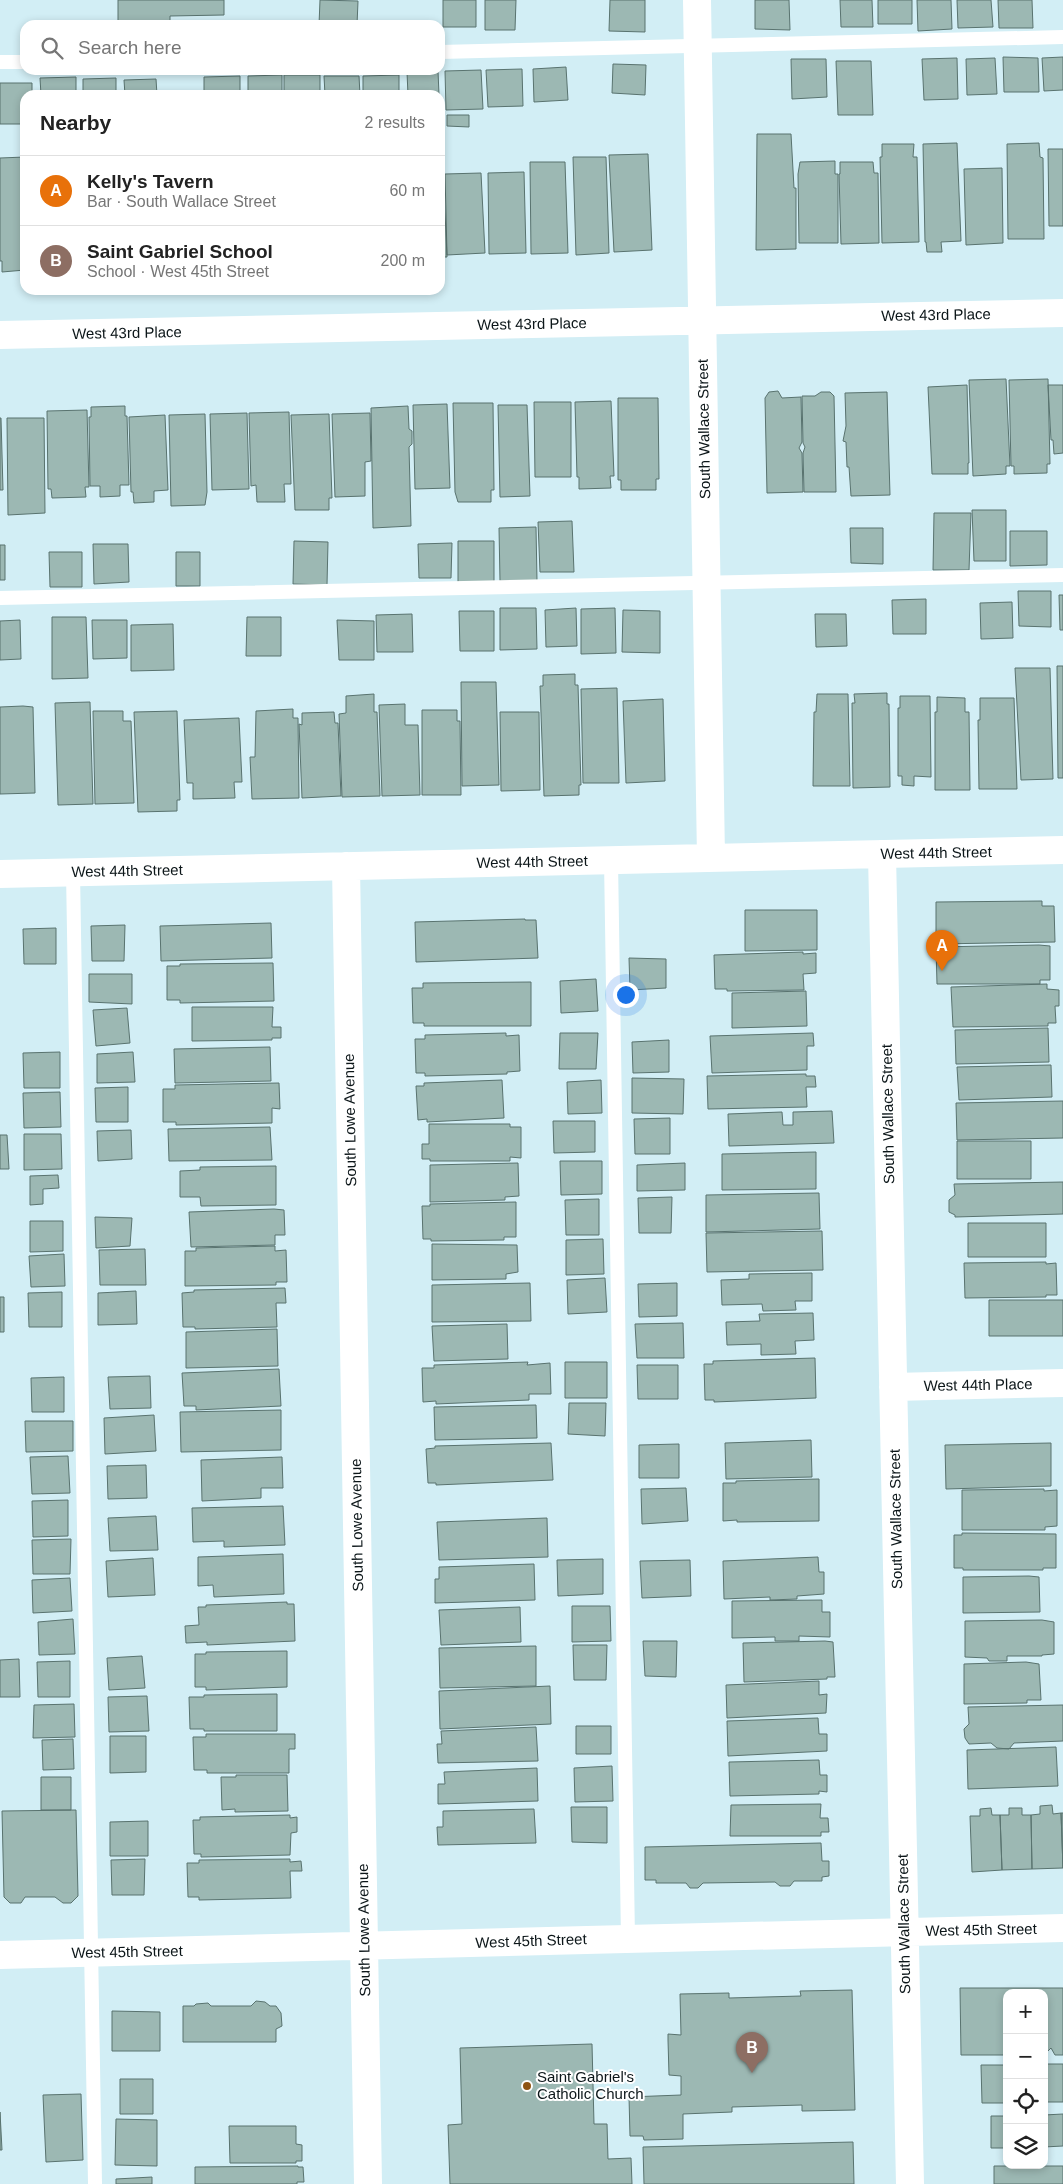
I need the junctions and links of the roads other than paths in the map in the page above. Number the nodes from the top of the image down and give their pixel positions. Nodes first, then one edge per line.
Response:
1 (697, 0) edge
2 (1063, 37) edge
3 (698, 46) junction
4 (445, 52) edge
5 (0, 62) edge
6 (20, 62) edge
7 (1063, 313) edge
8 (702, 320) junction
9 (0, 335) edge
10 (1063, 575) edge
11 (707, 582) junction
12 (0, 598) edge
13 (1063, 850) edge
14 (882, 854) junction
15 (711, 858) junction
16 (611, 860) junction
17 (346, 866) junction
18 (73, 872) junction
19 (0, 874) edge
20 (1063, 1383) edge
21 (893, 1386) junction
22 (1063, 1928) edge
23 (904, 1932) junction
24 (628, 1939) junction
25 (364, 1945) junction
26 (91, 1952) junction
27 (0, 1955) edge
28 (95, 2184) edge
29 (368, 2184) edge
30 (910, 2184) edge

1 - 3 street, South Wallace Street
2 - 3 lane
3 - 4 lane
3 - 8 street, South Wallace Street
5 - 6 lane
7 - 8 street, West 43rd Place
8 - 9 street, West 43rd Place
8 - 11 street, South Wallace Street
10 - 11 lane
11 - 12 lane
11 - 15 street, South Wallace Street
13 - 14 street, West 44th Street
14 - 15 street, West 44th Street
14 - 21 street, South Wallace Street
15 - 16 street, West 44th Street
16 - 17 street, West 44th Street
16 - 24 lane
17 - 18 street, West 44th Street
17 - 25 street, South Lowe Avenue
18 - 19 street, West 44th Street
18 - 26 lane
20 - 21 street, West 44th Place
21 - 23 street, South Wallace Street
22 - 23 street, West 45th Street
23 - 24 street, West 45th Street
23 - 30 street, South Wallace Street
24 - 25 street, West 45th Street
25 - 26 street, West 45th Street
25 - 29 street, South Lowe Avenue
26 - 27 street, West 45th Street
26 - 28 lane

